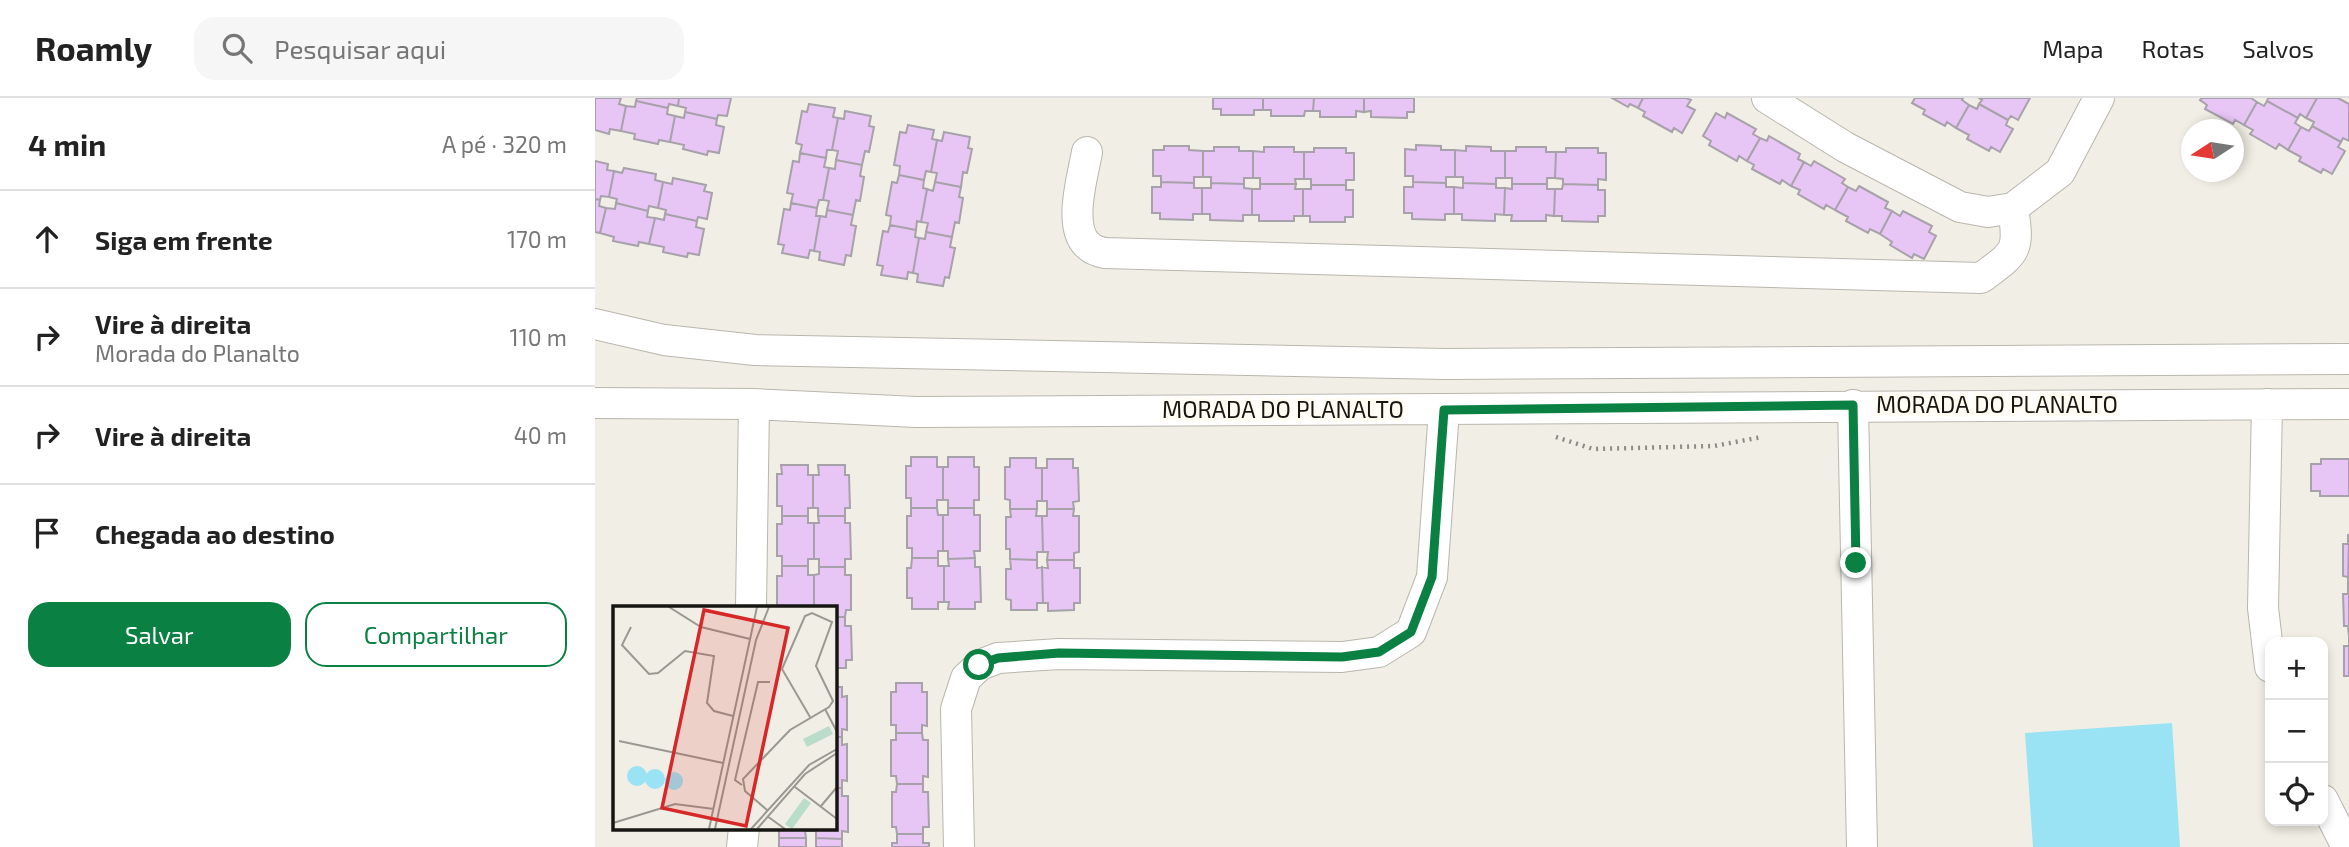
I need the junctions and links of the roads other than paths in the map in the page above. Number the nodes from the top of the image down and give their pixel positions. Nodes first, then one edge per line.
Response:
1 (1766, 98) edge
2 (2099, 98) edge
3 (1087, 152) dead end
4 (2013, 208) junction
5 (595, 324) edge
6 (2349, 359) edge
7 (595, 403) edge
8 (754, 404) junction
9 (2267, 404) junction
10 (2349, 404) edge
11 (1853, 405) junction
12 (1444, 410) junction
13 (751, 606) edge
14 (2266, 637) edge
15 (2328, 810) edge
16 (959, 847) edge
17 (1862, 847) edge
18 (2347, 847) edge

1 - 4 street
2 - 4 street
3 - 4 street
5 - 6 street, MORADA DO PLANALTO
7 - 8 street, MORADA DO PLANALTO
8 - 12 street, MORADA DO PLANALTO
8 - 13 street
9 - 10 street, MORADA DO PLANALTO
9 - 11 street, MORADA DO PLANALTO
9 - 14 street
11 - 12 street, MORADA DO PLANALTO
11 - 17 street
12 - 16 street
15 - 18 street

